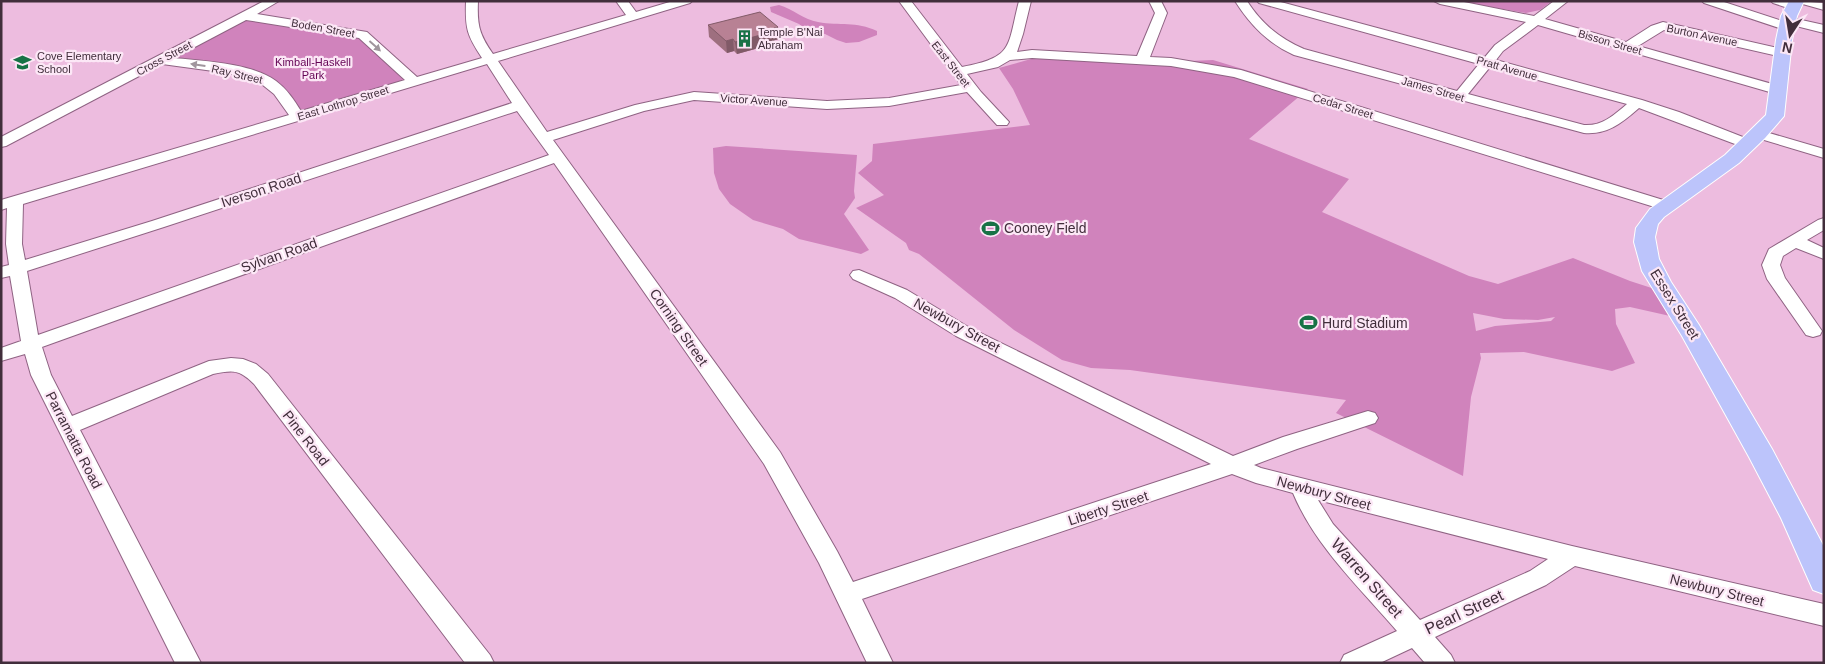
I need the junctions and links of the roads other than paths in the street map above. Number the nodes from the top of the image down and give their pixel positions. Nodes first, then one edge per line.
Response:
1 (273, 1) edge
2 (472, 1) edge
3 (622, 1) edge
4 (686, 1) edge
5 (905, 1) edge
6 (1025, 1) edge
7 (1155, 1) edge
8 (1241, 1) edge
9 (1263, 1) edge
10 (1440, 1) edge
11 (1562, 1) edge
12 (1708, 1) edge
13 (1824, 7) edge
14 (1791, 9) edge
15 (245, 16) junction
16 (634, 17) junction
17 (1535, 20) junction
18 (1824, 29) edge
19 (1628, 47) junction
20 (1782, 53) junction
21 (1010, 56) junction
22 (161, 60) junction
23 (490, 60) junction
24 (1146, 62) junction
25 (1488, 63) junction
26 (958, 72) junction
27 (415, 82) junction
28 (970, 87) junction
29 (1778, 90) junction
30 (1460, 96) junction
31 (1637, 103) junction
32 (520, 106) junction
33 (297, 117) junction
34 (1002, 122) dead end
35 (543, 138) junction
36 (1754, 139) junction
37 (1, 143) edge
38 (1824, 154) edge
39 (557, 157) junction
40 (8, 202) edge
41 (1667, 206) junction
42 (1824, 223) edge
43 (1795, 241) junction
44 (1824, 254) edge
45 (9, 270) edge
46 (859, 275) dead end
47 (1813, 331) dead end
48 (31, 344) junction
49 (1, 355) edge
50 (1368, 418) dead end
51 (67, 427) junction
52 (1232, 465) junction
53 (1302, 487) junction
54 (1572, 556) junction
55 (1824, 581) edge
56 (847, 594) junction
57 (1824, 615) edge
58 (1416, 634) junction
59 (188, 663) edge
60 (481, 663) edge
61 (880, 663) edge
62 (1353, 663) edge
63 (1442, 663) edge

1 - 15 street, Cross Street
2 - 23 street, Corning Street
3 - 16 street
4 - 16 street, East Lothrop Street
5 - 26 street, East Street
6 - 21 street
7 - 24 street
8 - 30 street, James Street
9 - 25 street, Pratt Avenue
10 - 17 street, Bisson Street
11 - 17 street
12 - 14 street
13 - 14 street
14 - 18 street
14 - 20 main road, Essex Street
15 - 22 street, Cross Street
15 -> 27 street, Boden Street
16 - 23 street, East Lothrop Street
17 - 19 street, Bisson Street
17 - 25 street
19 - 20 street, Burton Avenue
19 - 29 street, Bisson Street
20 - 29 main road, Essex Street
21 - 24 street, Cedar Street
21 - 26 street, Cedar Street
33 -> 22 street, Ray Street
22 - 37 street, Cross Street
23 - 27 street, East Lothrop Street
23 - 32 street, Corning Street
24 - 41 street, Cedar Street
25 - 30 street
25 - 31 street, Pratt Avenue
26 - 28 street, East Street
27 - 33 street, East Lothrop Street
28 - 34 street, East Street
28 - 35 street, Victor Avenue
29 - 36 main road, Essex Street
30 - 31 street, James Street
31 - 36 street, Pratt Avenue
32 - 35 street, Corning Street
32 - 45 street, Iverson Road
33 - 40 street, East Lothrop Street
35 - 39 street, Corning Street
36 - 38 street, Pratt Avenue
36 - 41 main road, Essex Street
39 - 48 street, Sylvan Road
39 - 56 street, Corning Street
40 - 45 street, Parramatta Road
41 - 55 main road, Essex Street
42 - 43 street
43 - 44 street
43 - 47 street
45 - 48 street, Parramatta Road
46 - 52 street, Newbury Street
48 - 49 street, Sylvan Road
48 - 51 street, Parramatta Road
50 - 52 street, Liberty Street
51 - 59 street, Parramatta Road
51 - 60 street, Pine Road
52 - 53 street, Newbury Street
52 - 56 street, Liberty Street
53 - 54 street, Newbury Street
53 - 58 street, Warren Street
54 - 57 street, Newbury Street
54 - 58 street, Pearl Street
56 - 61 street, Corning Street
58 - 62 street, Pearl Street
58 - 63 street, Warren Street

